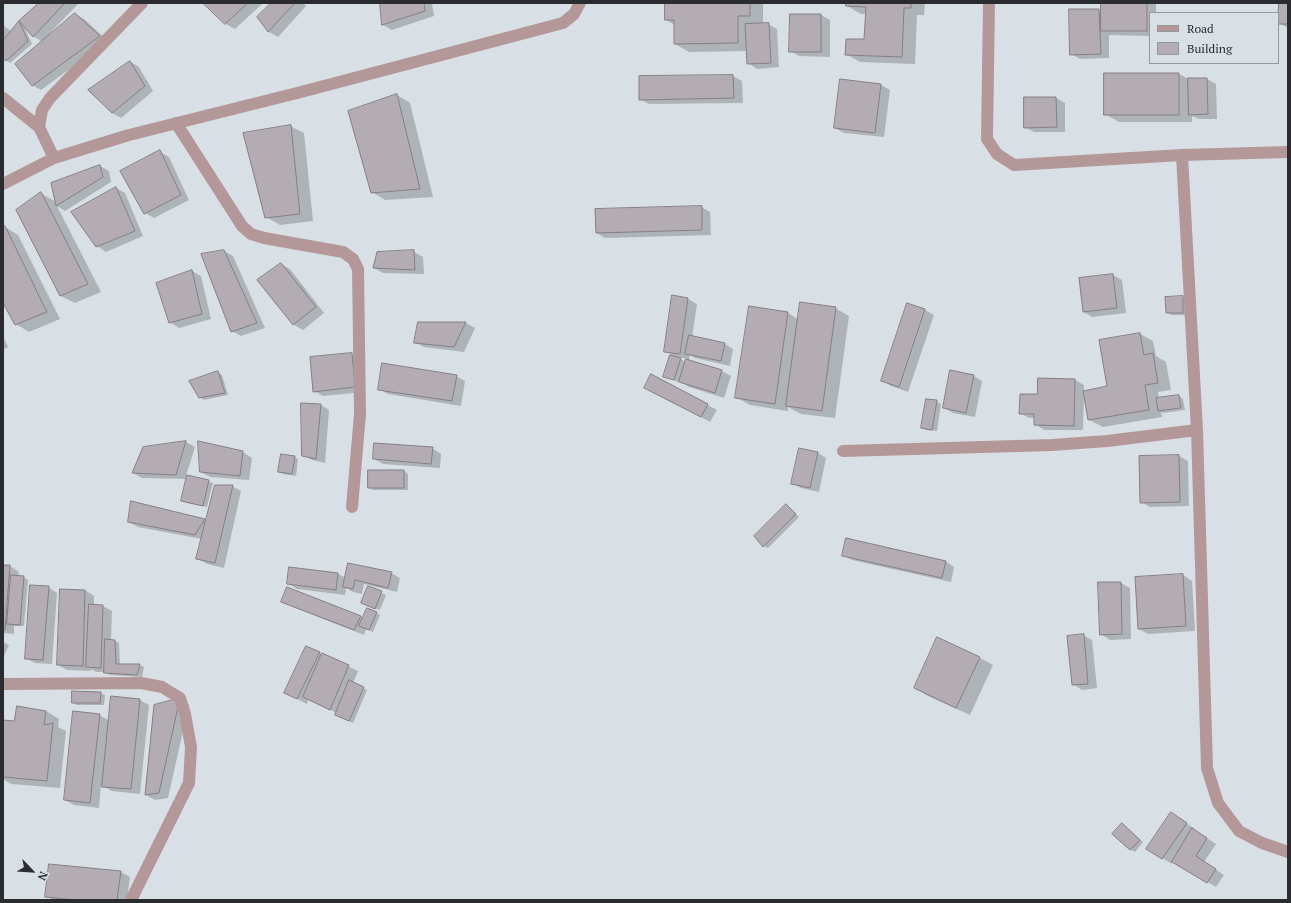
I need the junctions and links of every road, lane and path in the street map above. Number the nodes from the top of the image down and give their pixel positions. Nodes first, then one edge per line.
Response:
1 (142, 3) edge
2 (580, 3) edge
3 (989, 3) edge
4 (3, 98) edge
5 (176, 123) junction
6 (39, 127) junction
7 (1288, 152) edge
8 (1182, 155) junction
9 (54, 158) junction
10 (3, 184) edge
11 (1197, 430) junction
12 (843, 451) dead end
13 (352, 507) dead end
14 (3, 684) edge
15 (1288, 852) edge
16 (131, 900) edge

1 - 6 street
2 - 5 street
3 - 8 street
4 - 6 street
5 - 9 street
5 - 13 street
6 - 9 street
7 - 8 street
8 - 11 street
9 - 10 street
11 - 12 street
11 - 15 street
14 - 16 street

